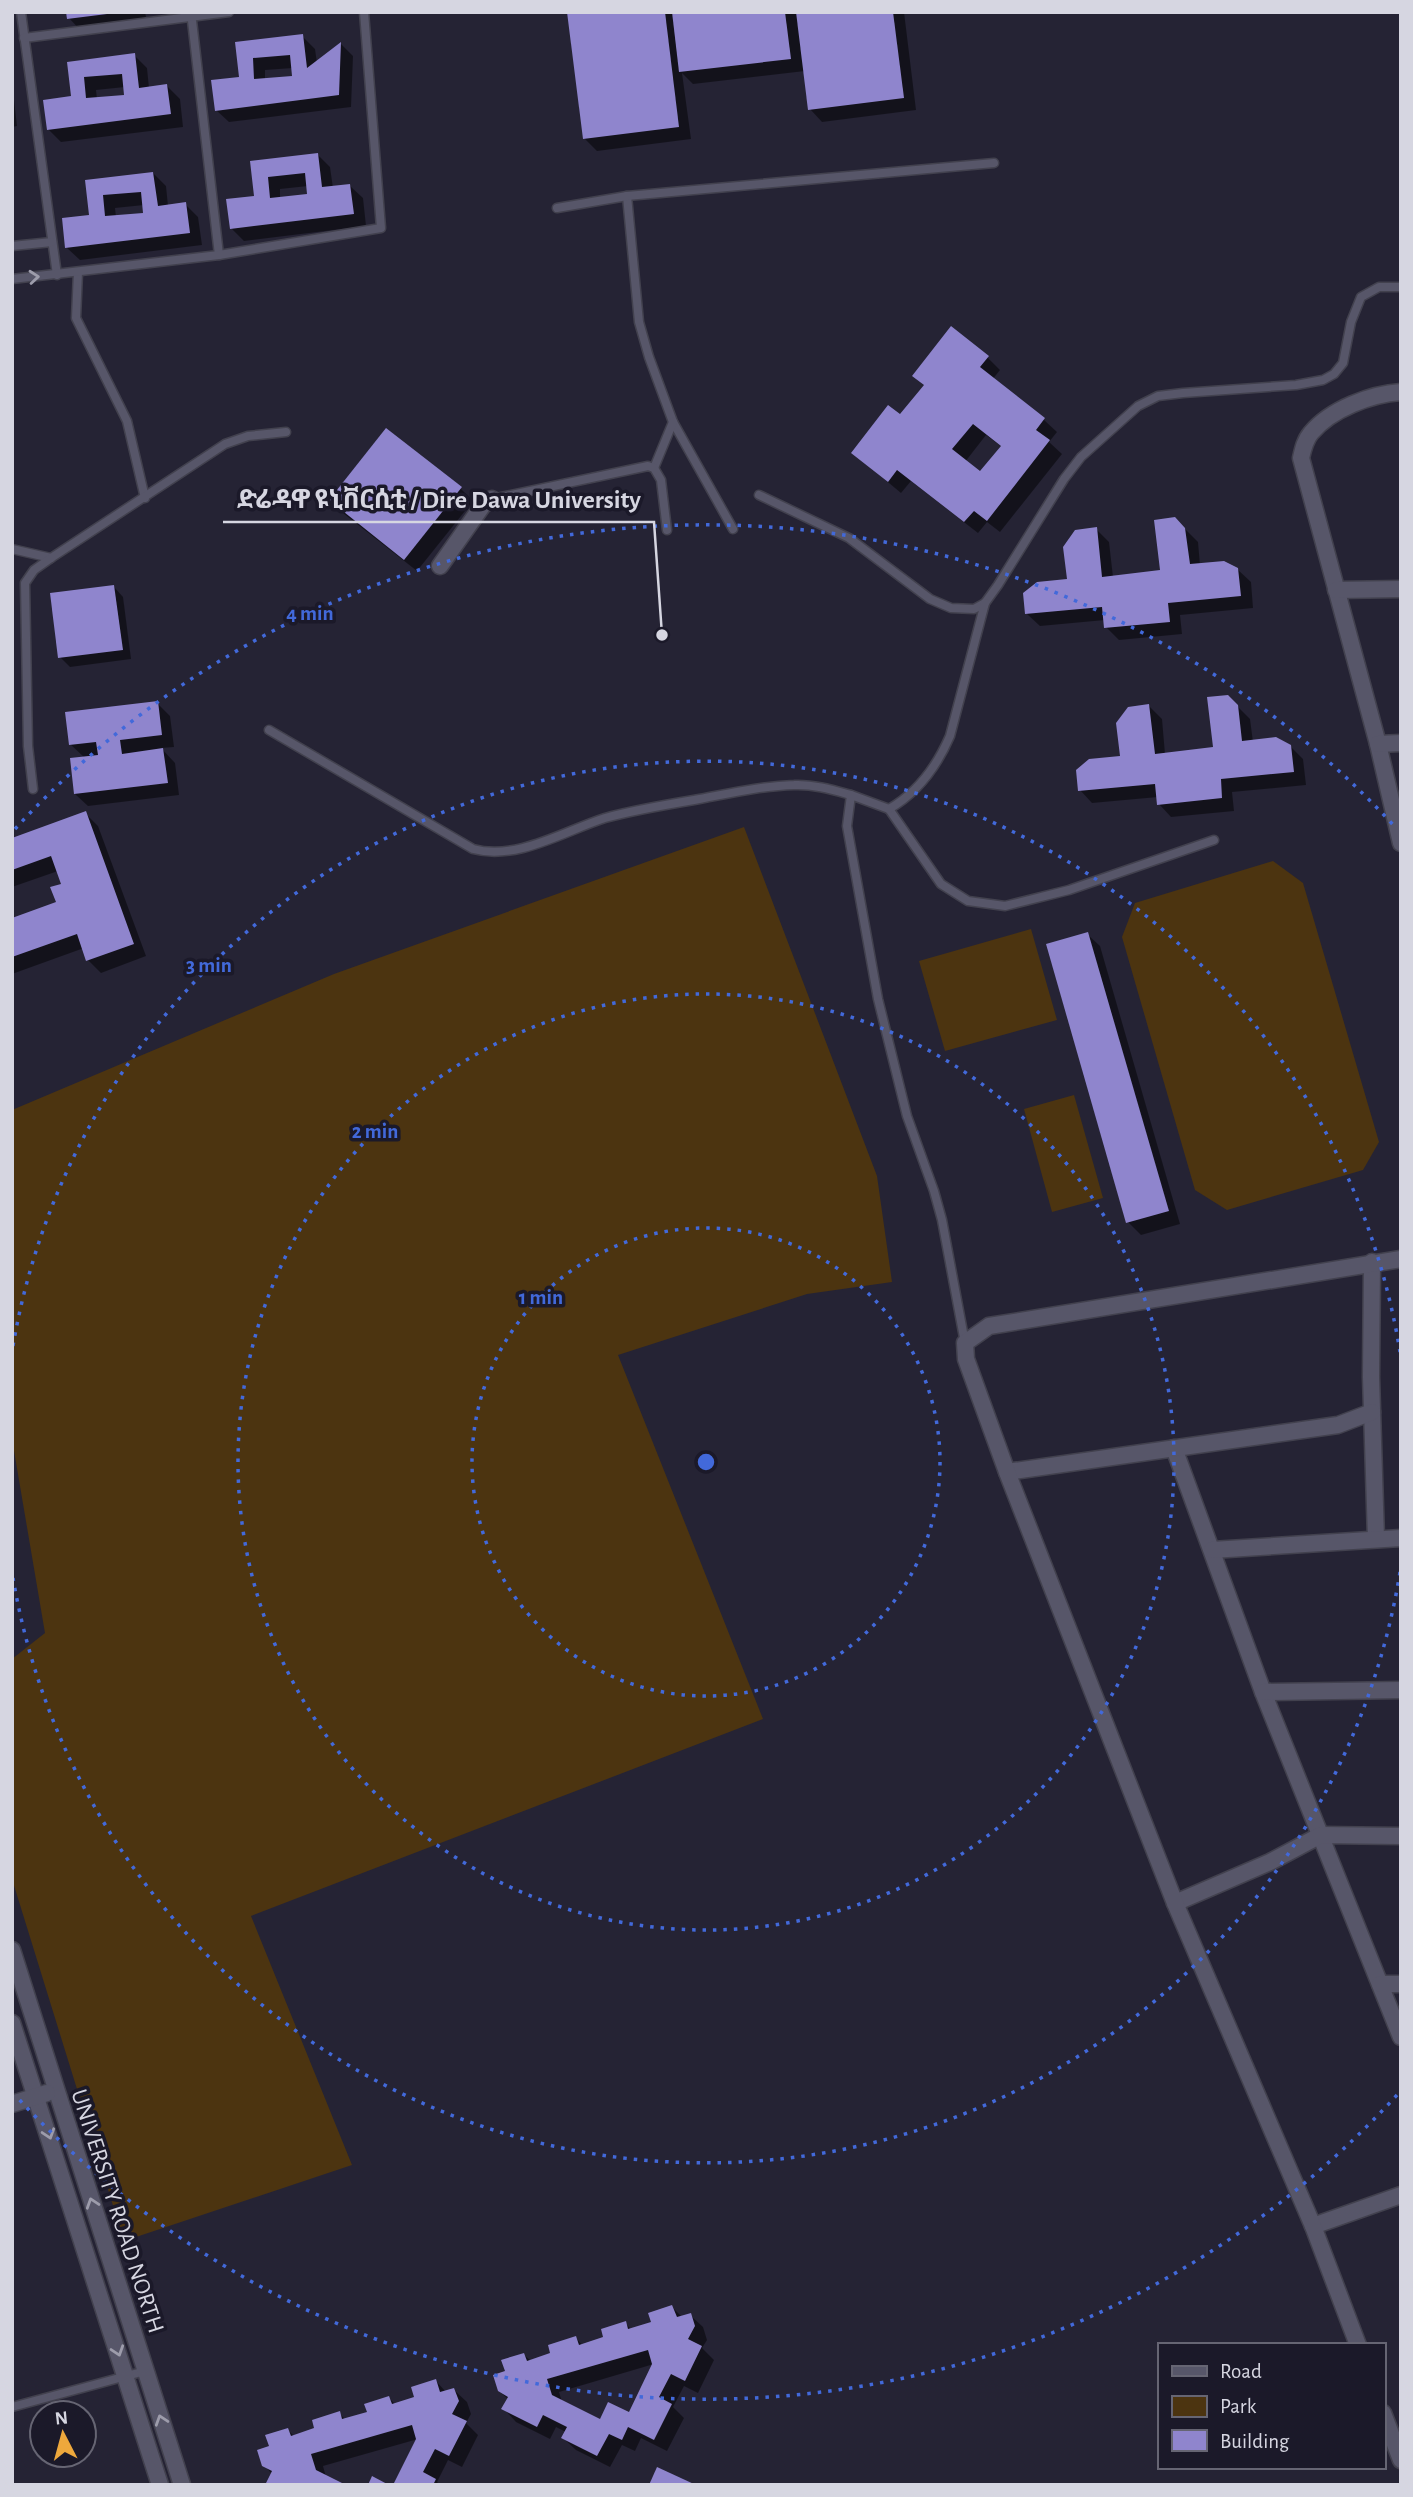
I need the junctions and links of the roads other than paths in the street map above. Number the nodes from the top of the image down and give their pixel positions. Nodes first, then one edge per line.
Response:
1 (21, 12) edge
2 (229, 12) edge
3 (364, 12) edge
4 (192, 15) edge
5 (24, 38) junction
6 (994, 163) dead end
7 (627, 196) junction
8 (557, 208) dead end
9 (52, 242) junction
10 (12, 246) edge
11 (219, 255) junction
12 (78, 272) junction
13 (57, 275) junction
14 (12, 279) edge
15 (1401, 287) edge
16 (1401, 392) edge
17 (673, 422) junction
18 (286, 432) dead end
19 (654, 468) junction
20 (759, 495) dead end
21 (145, 498) junction
22 (492, 499) joint
23 (733, 529) dead end
24 (667, 530) dead end
25 (12, 550) edge
26 (51, 558) junction
27 (440, 566) dead end
28 (1401, 589) edge
29 (1336, 590) junction
30 (985, 603) junction
31 (269, 730) dead end
32 (1401, 743) edge
33 (1378, 744) junction
34 (33, 789) dead end
35 (851, 795) junction
36 (889, 809) junction
37 (1214, 840) dead end
38 (1401, 843) edge
39 (1401, 1259) edge
40 (1372, 1262) junction
41 (965, 1343) junction
42 (1372, 1412) junction
43 (1174, 1448) junction
44 (1007, 1472) junction
45 (1401, 1538) edge
46 (1376, 1539) junction
47 (1212, 1550) junction
48 (1401, 1690) edge
49 (1263, 1692) junction
50 (1321, 1835) junction
51 (1401, 1836) edge
52 (1175, 1903) junction
53 (14, 1960) edge
54 (1380, 1984) junction
55 (1401, 1984) edge
56 (12, 2023) edge
57 (1401, 2037) edge
58 (56, 2091) junction
59 (37, 2096) junction
60 (12, 2104) edge
61 (1401, 2195) edge
62 (1313, 2226) junction
63 (1356, 2343) edge
64 (145, 2371) junction
65 (126, 2376) junction
66 (12, 2407) edge
67 (1385, 2418) edge
68 (1401, 2460) edge
69 (160, 2485) edge
70 (182, 2485) edge

1 - 5 lane
2 - 4 lane
3 - 11 lane
4 - 5 lane
4 - 11 lane
5 - 9 lane
6 - 7 lane
7 - 8 lane
7 - 17 lane
9 - 10 lane
9 - 13 lane
11 - 12 lane
12 - 13 lane
12 - 21 lane
14 -> 13 lane
15 - 30 lane
16 - 29 street
17 - 19 lane
17 - 23 lane
18 - 21 lane
19 - 22 lane
19 - 24 lane
20 - 30 lane
21 - 26 lane
22 - 27 street
25 - 26 lane
26 - 34 lane
28 - 29 street
29 - 33 street
30 - 36 lane
31 - 35 lane
32 - 33 street
33 - 38 street
35 - 36 lane
35 - 41 lane
36 - 37 lane
39 - 40 street
40 - 41 street
40 - 42 street
41 - 44 street
42 - 43 street
42 - 46 street
43 - 44 street
43 - 47 street
44 - 52 street
45 - 46 street
46 - 47 street
47 - 49 street
48 - 49 street
49 - 50 street
50 - 51 street
50 - 52 street
50 - 54 street
52 - 62 street
53 - 58 street, UNIVERSITY ROAD NORTH
54 - 55 street
54 - 57 street
56 - 59 street, UNIVERSITY ROAD NORTH
58 - 59 street
64 -> 58 street, UNIVERSITY ROAD NORTH
59 - 60 street
59 -> 65 street, UNIVERSITY ROAD NORTH
61 - 62 street
62 - 63 street
64 - 65 lane
70 -> 64 street, UNIVERSITY ROAD NORTH
65 - 66 lane
65 - 69 street, UNIVERSITY ROAD NORTH
67 - 68 street

